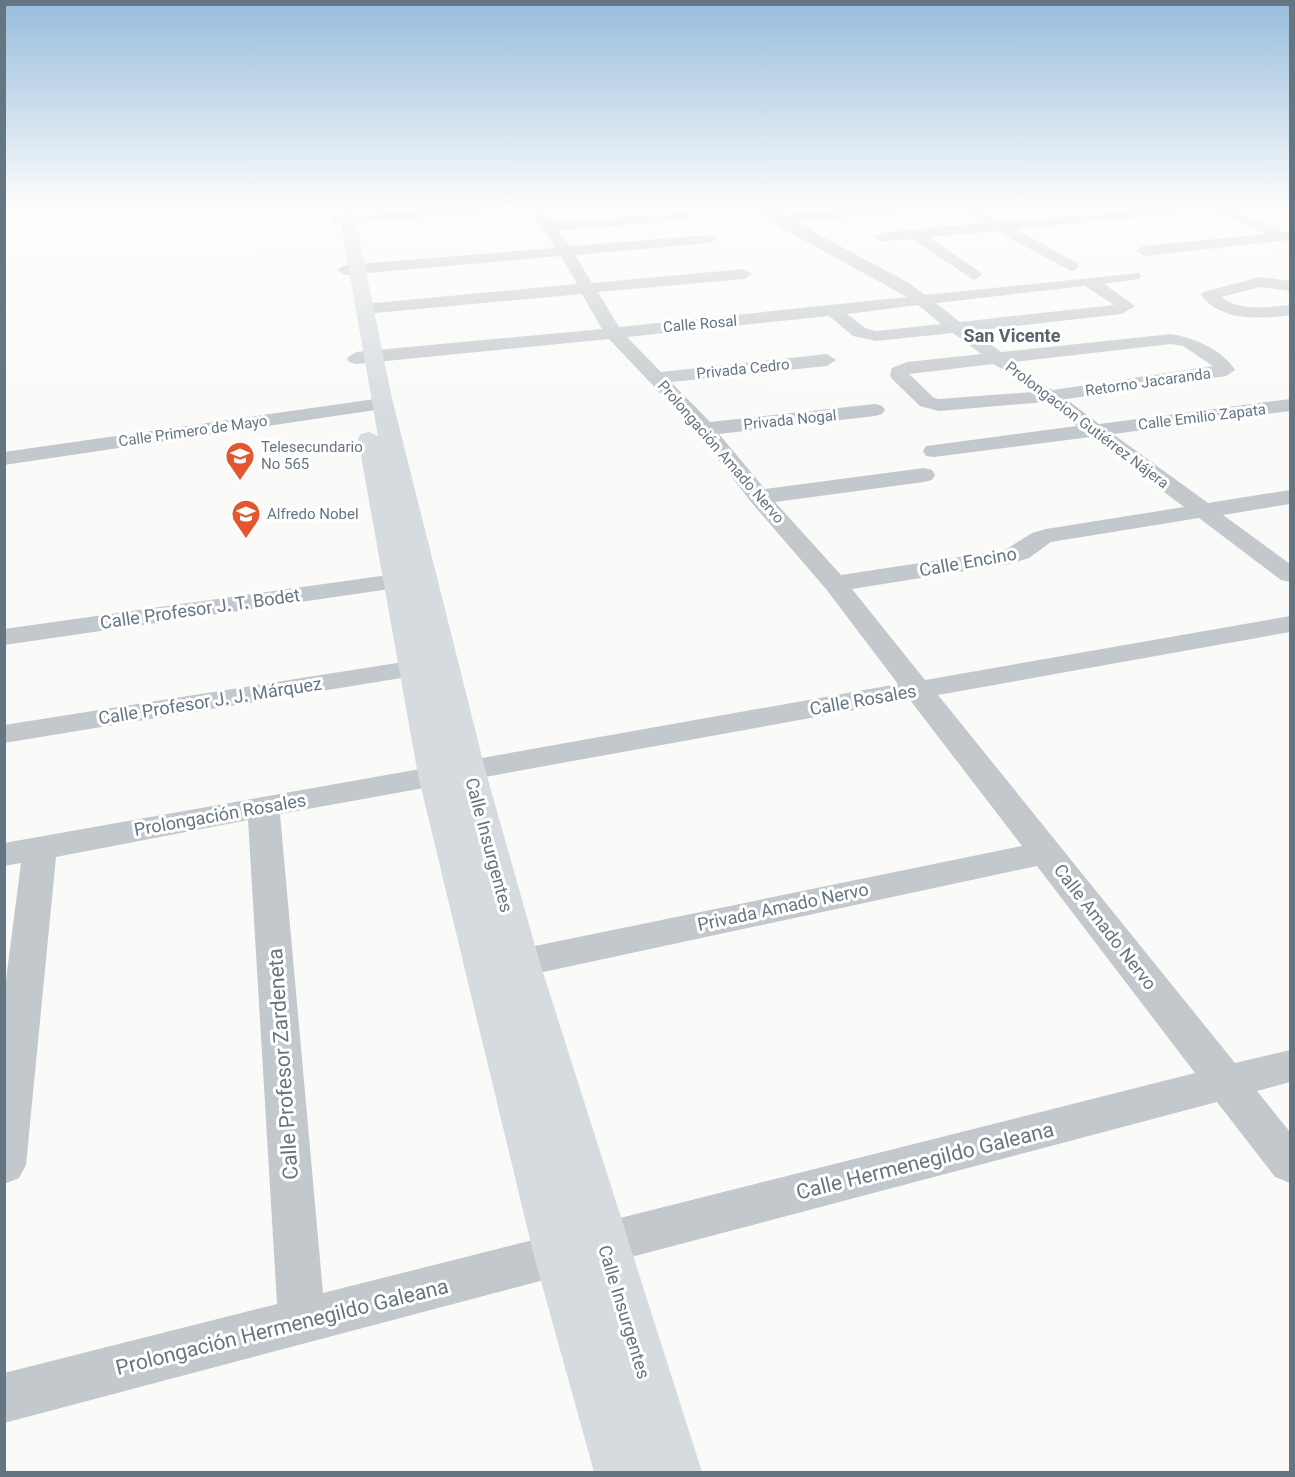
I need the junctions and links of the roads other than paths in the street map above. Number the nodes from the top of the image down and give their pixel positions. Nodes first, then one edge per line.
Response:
1 (353, 276) edge
2 (354, 276) edge
3 (579, 276) edge
4 (724, 276) edge
5 (884, 276) edge
6 (1133, 276) dead end
7 (1089, 282) junction
8 (1290, 286) edge
9 (586, 289) junction
10 (920, 298) junction
11 (364, 309) junction
12 (831, 309) junction
13 (1290, 310) edge
14 (957, 328) junction
15 (613, 332) junction
16 (365, 357) junction
17 (998, 359) junction
18 (827, 360) dead end
19 (658, 378) junction
20 (1050, 396) junction
21 (371, 400) junction
22 (1290, 405) edge
23 (875, 411) dead end
24 (705, 429) junction
25 (1097, 430) junction
26 (4, 448) edge
27 (934, 451) dead end
28 (4, 459) edge
29 (924, 476) dead end
30 (759, 497) junction
31 (1290, 497) edge
32 (1201, 510) junction
33 (1290, 575) edge
34 (395, 582) junction
35 (835, 584) junction
36 (1290, 624) edge
37 (4, 637) edge
38 (416, 668) junction
39 (919, 690) junction
40 (4, 734) edge
41 (452, 772) junction
42 (263, 807) junction
43 (22, 852) edge
44 (1047, 852) junction
45 (520, 963) junction
46 (15, 985) edge
47 (1290, 1066) edge
48 (1228, 1083) junction
49 (5, 1159) edge
50 (1290, 1164) edge
51 (603, 1244) junction
52 (559, 1256) junction
53 (302, 1322) junction
54 (4, 1398) edge
55 (623, 1473) edge
56 (673, 1473) edge

1 - 16 main road, Calle Insurgentes
2 - 11 main road, Calle Insurgentes
3 - 9 street, Prolongación Amado Nervo
4 - 9 street
5 - 10 street, Prolongacion Gutiérrez Nájera
6 - 7 street, Calle Rosal
7 - 10 street, Calle Rosal
7 - 14 street
8 - 13 street
9 - 11 street
9 - 15 street, Prolongación Amado Nervo
10 - 12 street, Calle Rosal
10 - 14 street, Prolongacion Gutiérrez Nájera
11 - 16 main road, Calle Insurgentes
12 - 14 street
12 - 15 street, Calle Rosal
14 - 17 street, Prolongacion Gutiérrez Nájera
15 - 16 street, Calle Rosal
15 - 19 street, Prolongación Amado Nervo
16 - 21 main road, Calle Insurgentes
17 - 20 street, Prolongacion Gutiérrez Nájera
17 - 20 street, Retorno Jacaranda
17 - 20 street, Retorno Jacaranda
18 - 19 street, Privada Cedro
19 - 24 street, Prolongación Amado Nervo
20 - 25 street, Prolongacion Gutiérrez Nájera
21 - 26 street, Calle Primero de Mayo
21 - 28 street, Calle Primero de Mayo
21 - 34 main road, Calle Insurgentes
21 - 41 main road, Calle Insurgentes
22 - 25 street, Calle Emilio Zapata
23 - 24 street, Privada Nogal
24 - 30 street, Prolongación Amado Nervo
25 - 27 street, Calle Emilio Zapata
25 - 32 street, Prolongacion Gutiérrez Nájera
29 - 30 street
30 - 35 street, Prolongación Amado Nervo
31 - 32 street, Calle Encino
32 - 33 street, Prolongacion Gutiérrez Nájera
32 - 35 street, Calle Encino
34 - 37 street, Calle Profesor J. T. Bodet
34 - 38 main road, Calle Insurgentes
35 - 39 street, Prolongación Amado Nervo
36 - 39 street, Calle Rosales
38 - 40 street, Calle Profesor J. J. Márquez
38 - 41 main road, Calle Insurgentes
39 - 41 street, Calle Rosales
39 - 44 street, Calle Amado Nervo
41 - 42 street, Prolongación Rosales
41 - 45 main road, Calle Insurgentes
41 - 52 main road, Calle Insurgentes
42 - 43 street, Prolongación Rosales
42 - 53 street, Calle Profesor Zardeneta
43 - 46 street
44 - 45 street, Privada Amado Nervo
44 - 48 street, Calle Amado Nervo
45 - 51 main road, Calle Insurgentes
46 - 49 street
47 - 48 street, Calle Hermenegildo Galeana
48 - 50 street, Calle Amado Nervo
48 - 51 street, Calle Hermenegildo Galeana
51 - 52 street, Calle Hermenegildo Galeana
51 - 56 main road, Calle Insurgentes
52 - 53 street, Prolongación Hermenegildo Galeana
52 - 55 main road, Calle Insurgentes
53 - 54 street, Prolongación Hermenegildo Galeana

